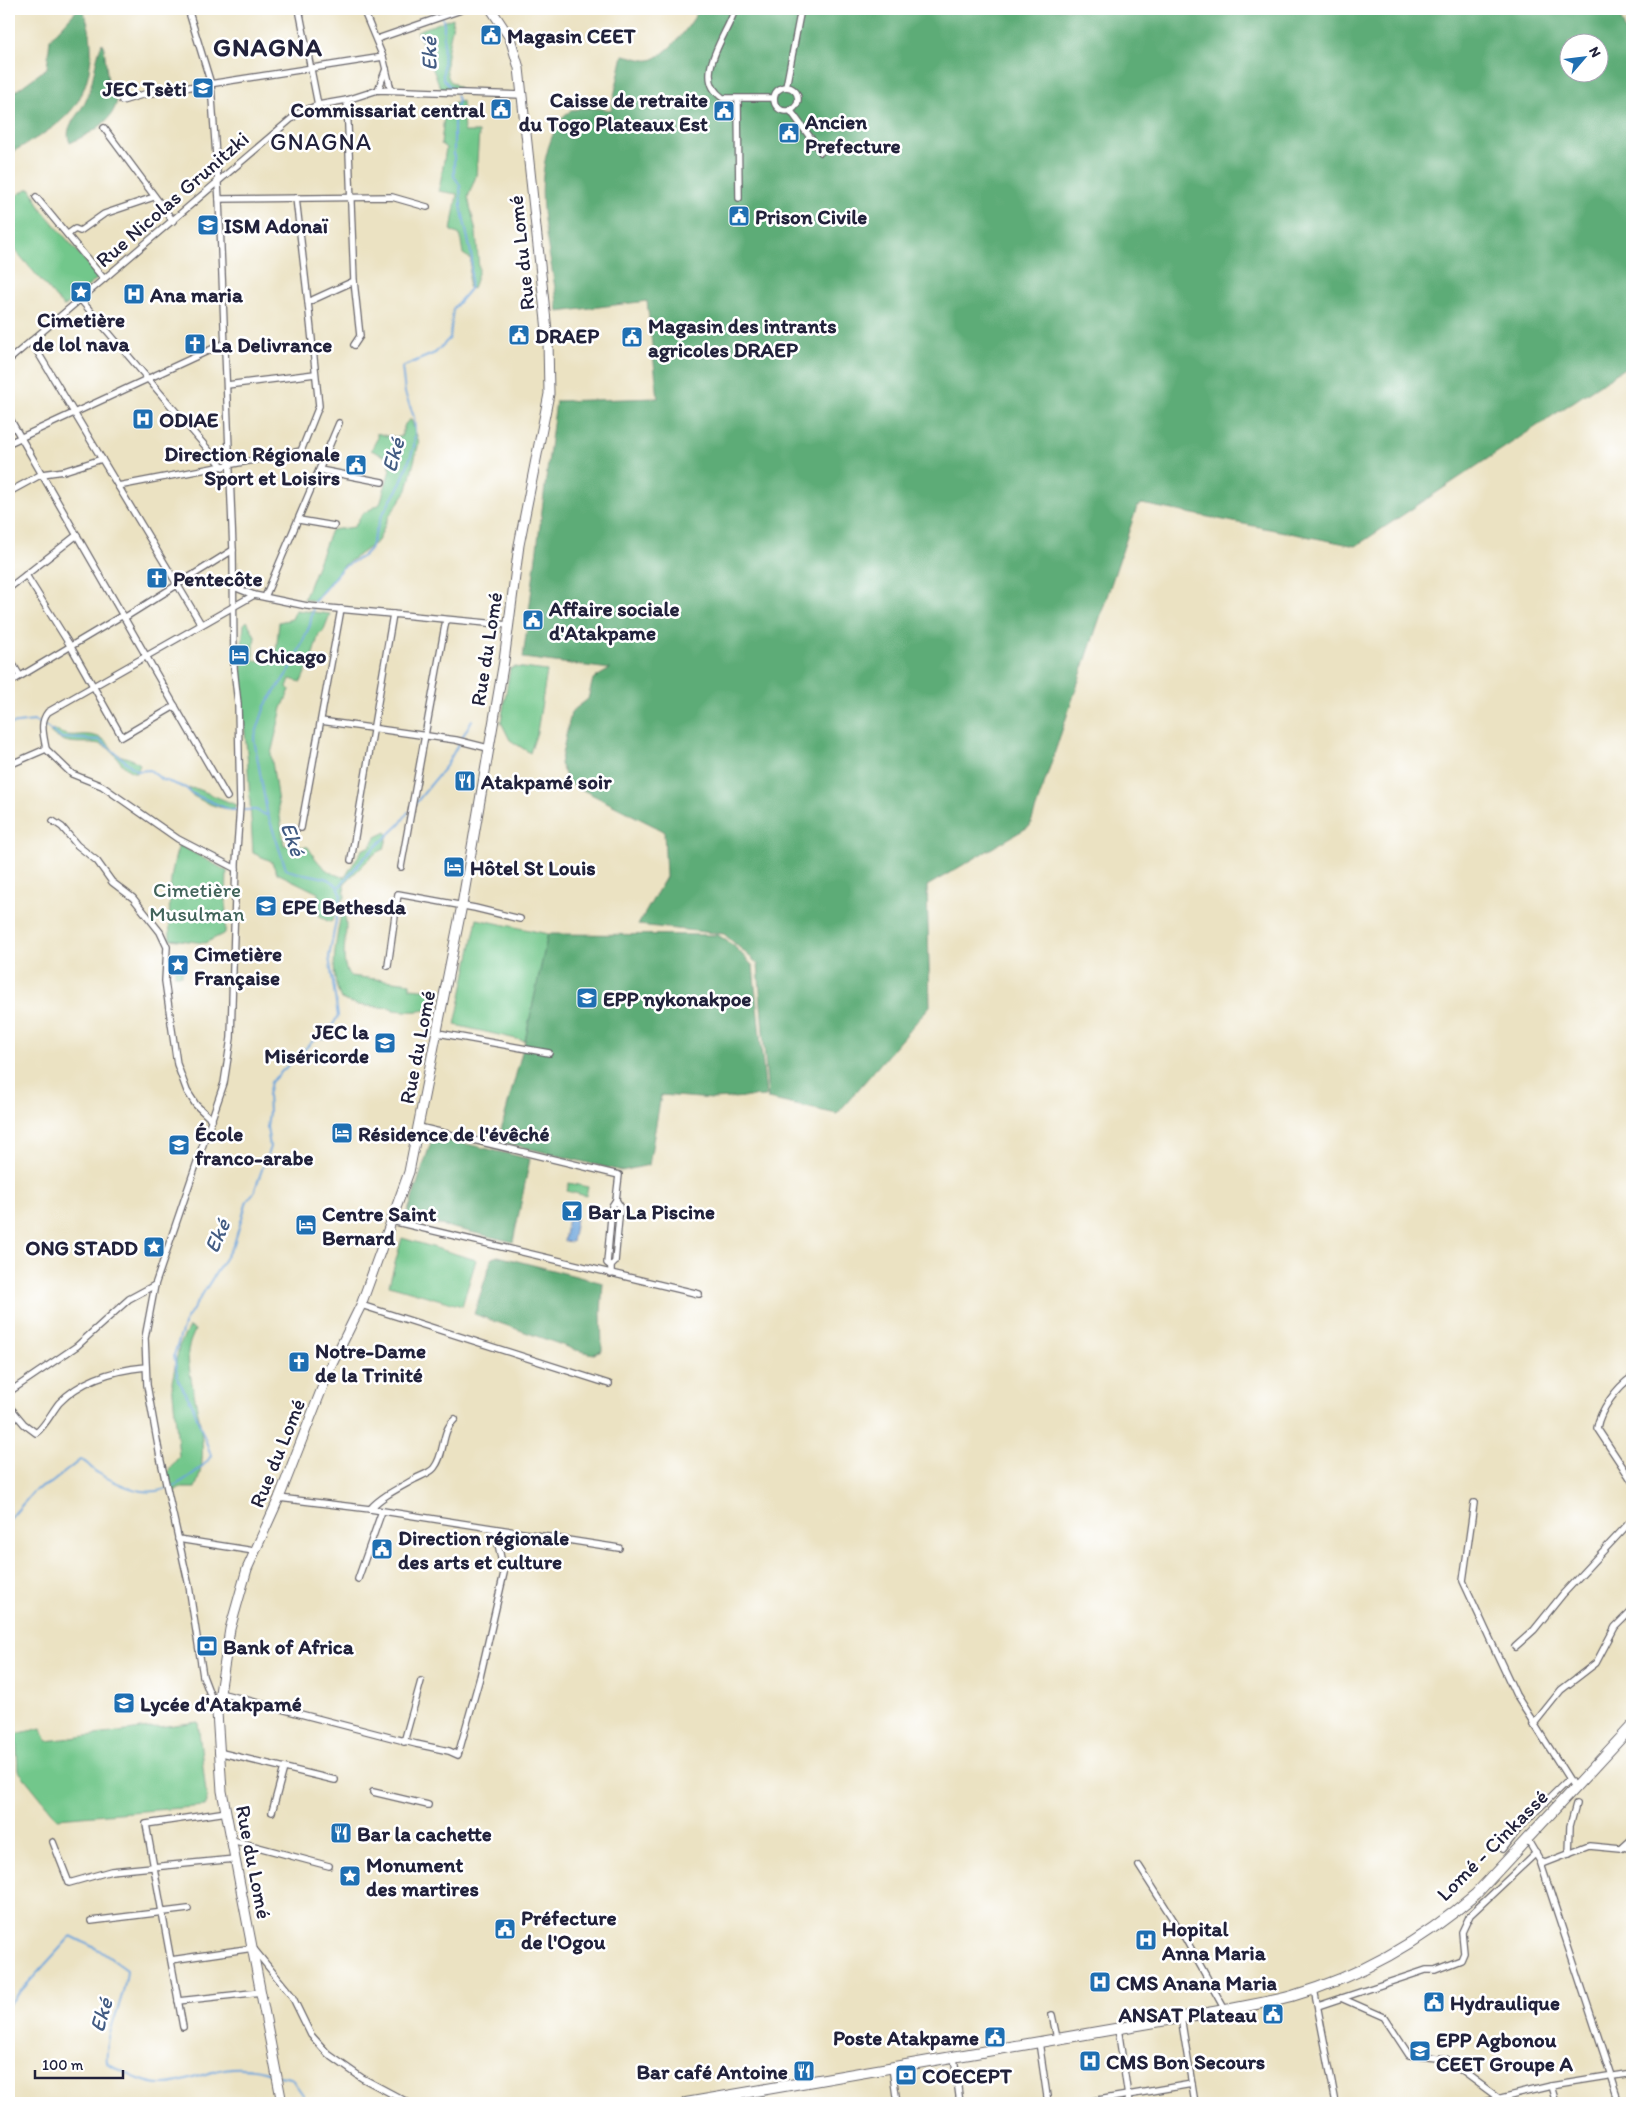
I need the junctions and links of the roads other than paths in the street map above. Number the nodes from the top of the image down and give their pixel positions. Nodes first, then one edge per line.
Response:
1 (188, 9) edge
2 (299, 9) edge
3 (363, 9) edge
4 (464, 9) edge
5 (491, 9) edge
6 (735, 9) edge
7 (801, 9) edge
8 (377, 39) junction
9 (383, 57) junction
10 (312, 68) junction
11 (386, 69) junction
12 (211, 84) junction
13 (786, 87) junction
14 (378, 90) junction
15 (391, 90) junction
16 (521, 95) junction
17 (774, 98) junction
18 (347, 100) junction
19 (738, 100) junction
20 (122, 101) dead end
21 (318, 105) junction
22 (790, 110) junction
23 (104, 128) dead end
24 (821, 152) dead end
25 (218, 181) junction
26 (36, 197) dead end
27 (154, 197) junction
28 (351, 197) junction
29 (296, 198) junction
30 (739, 198) dead end
31 (219, 199) junction
32 (427, 207) dead end
33 (173, 221) junction
34 (68, 234) junction
35 (104, 279) junction
36 (354, 281) junction
37 (80, 299) junction
38 (308, 302) junction
39 (31, 341) junction
40 (225, 343) junction
41 (354, 345) dead end
42 (9, 360) edge
43 (315, 374) junction
44 (146, 378) junction
45 (227, 385) junction
46 (73, 411) junction
47 (9, 417) edge
48 (339, 423) dead end
49 (20, 436) junction
50 (9, 443) edge
51 (102, 459) junction
52 (226, 466) junction
53 (320, 470) junction
54 (42, 474) junction
55 (382, 482) dead end
56 (118, 486) junction
57 (9, 492) edge
58 (299, 520) junction
59 (334, 526) dead end
60 (77, 535) junction
61 (233, 550) junction
62 (26, 575) junction
63 (177, 584) junction
64 (234, 587) junction
65 (9, 588) edge
66 (254, 595) junction
67 (265, 597) junction
68 (234, 607) junction
69 (341, 609) junction
70 (393, 614) junction
71 (123, 616) junction
72 (446, 620) junction
73 (201, 624) junction
74 (508, 625) junction
75 (71, 647) junction
76 (146, 656) junction
77 (9, 658) edge
78 (20, 676) junction
79 (9, 683) edge
80 (93, 685) junction
81 (175, 706) junction
82 (321, 721) junction
83 (374, 728) junction
84 (425, 736) junction
85 (488, 748) junction
86 (46, 749) junction
87 (9, 765) edge
88 (227, 797) dead end
89 (53, 821) dead end
90 (301, 828) dead end
91 (351, 860) dead end
92 (401, 867) dead end
93 (236, 869) junction
94 (462, 905) junction
95 (520, 919) dead end
96 (388, 966) dead end
97 (438, 1033) junction
98 (549, 1053) dead end
99 (212, 1120) junction
100 (419, 1128) junction
101 (392, 1221) junction
102 (611, 1274) junction
103 (155, 1285) junction
104 (699, 1294) dead end
105 (362, 1305) junction
106 (146, 1367) junction
107 (1632, 1377) edge
108 (610, 1384) dead end
109 (9, 1392) edge
110 (9, 1406) edge
111 (455, 1419) dead end
112 (1632, 1481) edge
113 (279, 1498) junction
114 (1474, 1503) dead end
115 (370, 1509) junction
116 (382, 1511) junction
117 (1632, 1520) edge
118 (495, 1529) junction
119 (178, 1539) junction
120 (618, 1548) dead end
121 (254, 1551) junction
122 (358, 1580) dead end
123 (1632, 1610) edge
124 (1515, 1646) dead end
125 (422, 1681) dead end
126 (220, 1693) junction
127 (217, 1712) junction
128 (1533, 1725) junction
129 (1632, 1726) edge
130 (404, 1742) junction
131 (218, 1752) junction
132 (284, 1768) junction
133 (335, 1780) dead end
134 (1571, 1783) junction
135 (373, 1792) dead end
136 (428, 1804) dead end
137 (1576, 1804) dead end
138 (227, 1812) junction
139 (272, 1812) dead end
140 (1526, 1839) junction
141 (1632, 1839) edge
142 (232, 1840) junction
143 (53, 1842) dead end
144 (1624, 1847) junction
145 (1632, 1849) edge
146 (1503, 1850) dead end
147 (1536, 1853) junction
148 (1569, 1854) junction
149 (235, 1859) junction
150 (1540, 1861) junction
151 (329, 1866) dead end
152 (1139, 1866) dead end
153 (154, 1868) junction
154 (188, 1909) dead end
155 (162, 1912) junction
156 (91, 1920) dead end
157 (253, 1948) junction
158 (171, 1960) junction
159 (1314, 1989) junction
160 (261, 1992) junction
161 (1341, 1998) junction
162 (178, 2002) junction
163 (1318, 2006) junction
164 (1225, 2010) junction
165 (1052, 2015) dead end
166 (1181, 2017) junction
167 (183, 2027) dead end
168 (1118, 2028) junction
169 (1057, 2038) junction
170 (1039, 2042) junction
171 (954, 2056) junction
172 (892, 2067) junction
173 (1632, 2073) edge
174 (1611, 2076) junction
175 (1192, 2084) junction
176 (1551, 2086) junction
177 (1128, 2095) junction
178 (737, 2099) edge
179 (1500, 2101) edge
180 (282, 2103) edge
181 (409, 2103) edge
182 (686, 2103) edge
183 (897, 2103) edge
184 (960, 2103) edge
185 (1048, 2103) edge
186 (1081, 2103) edge
187 (1130, 2103) edge
188 (1195, 2103) edge
189 (1336, 2103) edge
190 (1480, 2103) edge
191 (1556, 2103) edge
192 (1620, 2103) edge

1 - 12 street
2 - 10 street
3 - 8 street
4 - 8 street
5 - 16 main road, Rue du Lomé
6 - 19 street
7 - 13 street
8 - 9 street
9 - 10 street
9 - 11 street
10 - 12 street
10 - 21 street
11 - 14 street
11 - 15 street
12 - 20 street
12 - 25 street
13 - 17 street
13 - 22 street
14 - 15 street, Rue Nicolas Grunitzki
14 - 18 street, Rue Nicolas Grunitzki
15 - 16 street, Rue Nicolas Grunitzki
16 - 74 main road, Rue du Lomé
17 - 19 street
17 - 22 street
18 - 21 street, Rue Nicolas Grunitzki
18 - 28 street
19 - 30 street
21 - 25 street, Rue Nicolas Grunitzki
22 - 24 street
23 - 27 street
25 - 31 street
25 - 33 street, Rue Nicolas Grunitzki
26 - 34 street
27 - 33 street
27 - 34 street
28 - 29 street
28 - 32 street
28 - 36 street
29 - 31 street
29 - 38 street
31 - 40 street
33 - 35 street, Rue Nicolas Grunitzki
34 - 35 street
35 - 37 street, Rue Nicolas Grunitzki
36 - 38 street
36 - 41 street
37 - 39 street, Rue Nicolas Grunitzki
37 - 44 street
38 - 43 street
39 - 42 street, Rue Nicolas Grunitzki
39 - 46 street
40 - 44 street
40 - 45 street
43 - 45 street
43 - 52 street
44 - 46 street
44 - 52 street
45 - 52 street
46 - 49 street
46 - 51 street
47 - 49 street
48 - 53 street
49 - 50 street
49 - 54 street
51 - 54 street
51 - 56 street
52 - 56 street
52 - 61 street
53 - 55 street
53 - 58 street
54 - 57 street
54 - 60 street
56 - 63 street
58 - 59 street
58 - 67 street
60 - 62 street
60 - 71 street
61 - 63 street
61 - 64 street
62 - 65 street
62 - 75 street
63 - 71 street
63 - 73 street
64 - 66 street
64 - 68 street
66 - 67 street
66 - 68 street
67 - 69 street
68 - 73 street
68 - 93 street
69 - 70 street
69 - 82 street
70 - 72 street
70 - 83 street
71 - 75 street
71 - 76 street
72 - 74 street
72 - 84 street
73 - 76 street
74 - 85 main road, Rue du Lomé
75 - 78 street
75 - 80 street
76 - 80 street
76 - 81 street
77 - 78 street
78 - 79 street
80 - 81 street
80 - 86 street
81 - 88 street
82 - 83 street
82 - 90 street
83 - 84 street
83 - 91 street
84 - 85 street
84 - 92 street
85 - 94 main road, Rue du Lomé
86 - 87 street
86 - 93 street
89 - 99 street
93 - 99 street
94 - 95 street
94 - 96 street
94 - 97 main road, Rue du Lomé
97 - 98 street
97 - 100 main road, Rue du Lomé
99 - 103 street
100 - 101 main road, Rue du Lomé
100 - 102 street
101 - 102 street
101 - 105 main road, Rue du Lomé
102 - 104 street
103 - 106 street
103 - 109 street
105 - 108 street
105 - 113 main road, Rue du Lomé
106 - 110 street
106 - 119 street
107 - 112 street
111 - 115 street
113 - 115 street
113 - 121 main road, Rue du Lomé
114 - 128 street
115 - 116 street
116 - 118 street
116 - 122 street
117 - 124 street
118 - 120 street
118 - 130 street
119 - 121 street
119 - 127 street
121 - 126 main road, Rue du Lomé
123 - 128 street
125 - 130 street
126 - 127 main road, Rue du Lomé
126 - 130 street
127 - 131 main road, Rue du Lomé
128 - 134 street
129 - 134 highway, Lomé - Cinkassé
131 - 132 street
131 - 138 main road, Rue du Lomé
132 - 133 street
132 - 139 street
134 - 140 highway, Lomé - Cinkassé
134 - 146 street
135 - 136 street
137 - 148 street
138 - 142 main road, Rue du Lomé
138 - 153 street
140 - 147 street
140 - 159 highway, Lomé - Cinkassé
141 - 144 street
142 - 149 main road, Rue du Lomé
142 - 151 street
143 - 153 street
144 - 145 street
144 - 148 street
147 - 150 street
147 - 161 street
148 - 150 street
149 - 153 street
149 - 157 main road, Rue du Lomé
150 - 174 street
152 - 164 street
153 - 155 street
154 - 155 street
155 - 156 street
155 - 158 street
157 - 158 street
157 - 160 main road, Rue du Lomé
157 - 181 street
158 - 162 street
159 - 163 street
159 - 164 highway, Lomé - Cinkassé
160 - 162 street
160 - 180 main road, Rue du Lomé
161 - 163 street
161 - 179 street
162 - 167 street
163 - 189 street
164 - 166 highway, Lomé - Cinkassé
165 - 169 street
166 - 168 highway, Lomé - Cinkassé
166 - 175 street
168 - 169 highway, Lomé - Cinkassé
168 - 177 street
169 - 170 highway, Lomé - Cinkassé
170 - 171 highway, Lomé - Cinkassé
170 - 185 street
171 - 172 highway, Lomé - Cinkassé
171 - 184 street
172 - 178 highway, Lomé - Cinkassé
172 - 183 street
173 - 174 street
174 - 176 street
174 - 192 street
175 - 177 street
175 - 188 street
176 - 179 street
176 - 191 street
177 - 186 street
177 - 187 street
178 - 182 highway, Lomé - Cinkassé
179 - 190 street

